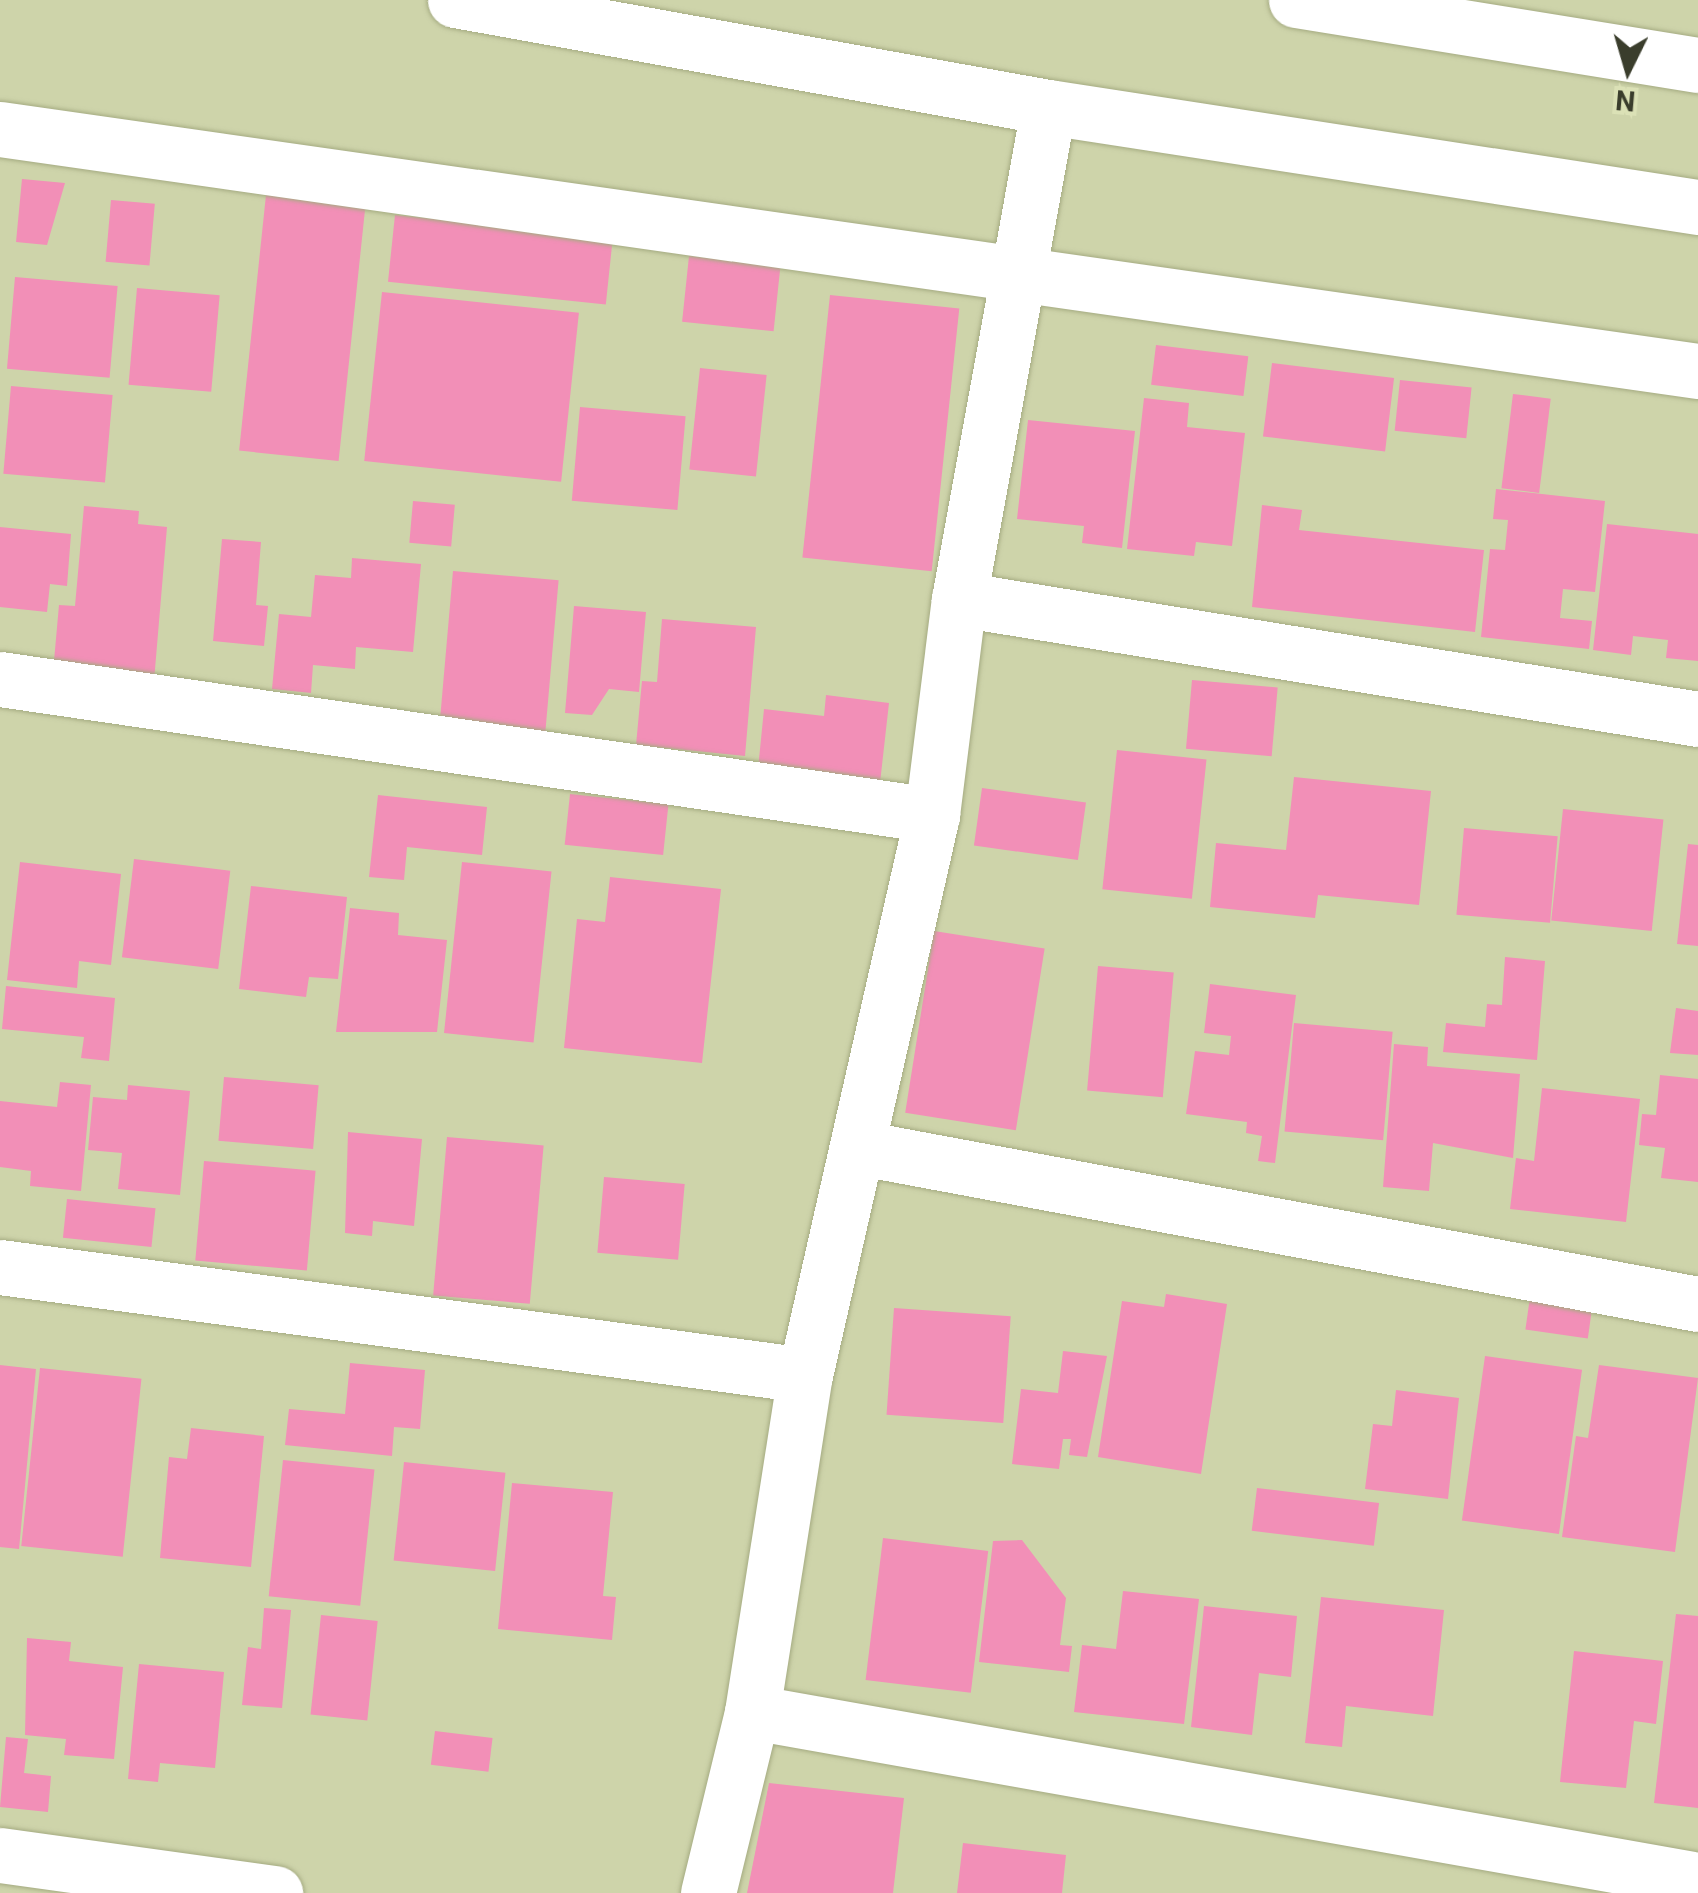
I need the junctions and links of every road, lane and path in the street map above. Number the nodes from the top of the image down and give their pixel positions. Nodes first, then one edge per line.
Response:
1 (456, 0) edge
2 (1296, 0) edge
3 (1698, 66) edge
4 (1048, 107) junction
5 (0, 129) edge
6 (1698, 207) edge
7 (1019, 269) junction
8 (1698, 371) edge
9 (959, 599) junction
10 (0, 679) edge
11 (1698, 719) edge
12 (932, 815) junction
13 (861, 1148) junction
14 (0, 1267) edge
15 (1698, 1304) edge
16 (805, 1376) junction
17 (752, 1712) junction
18 (0, 1856) edge
19 (1698, 1880) edge
20 (275, 1893) edge
21 (708, 1893) edge

1 - 4 main road
2 - 3 main road
4 - 6 main road
4 - 7 main road
5 - 7 main road
7 - 8 main road
7 - 9 main road
9 - 11 main road
9 - 12 main road
10 - 12 main road
12 - 13 main road
13 - 15 main road
13 - 16 main road
14 - 16 main road
16 - 17 main road
17 - 19 main road
17 - 21 main road
18 - 20 main road

